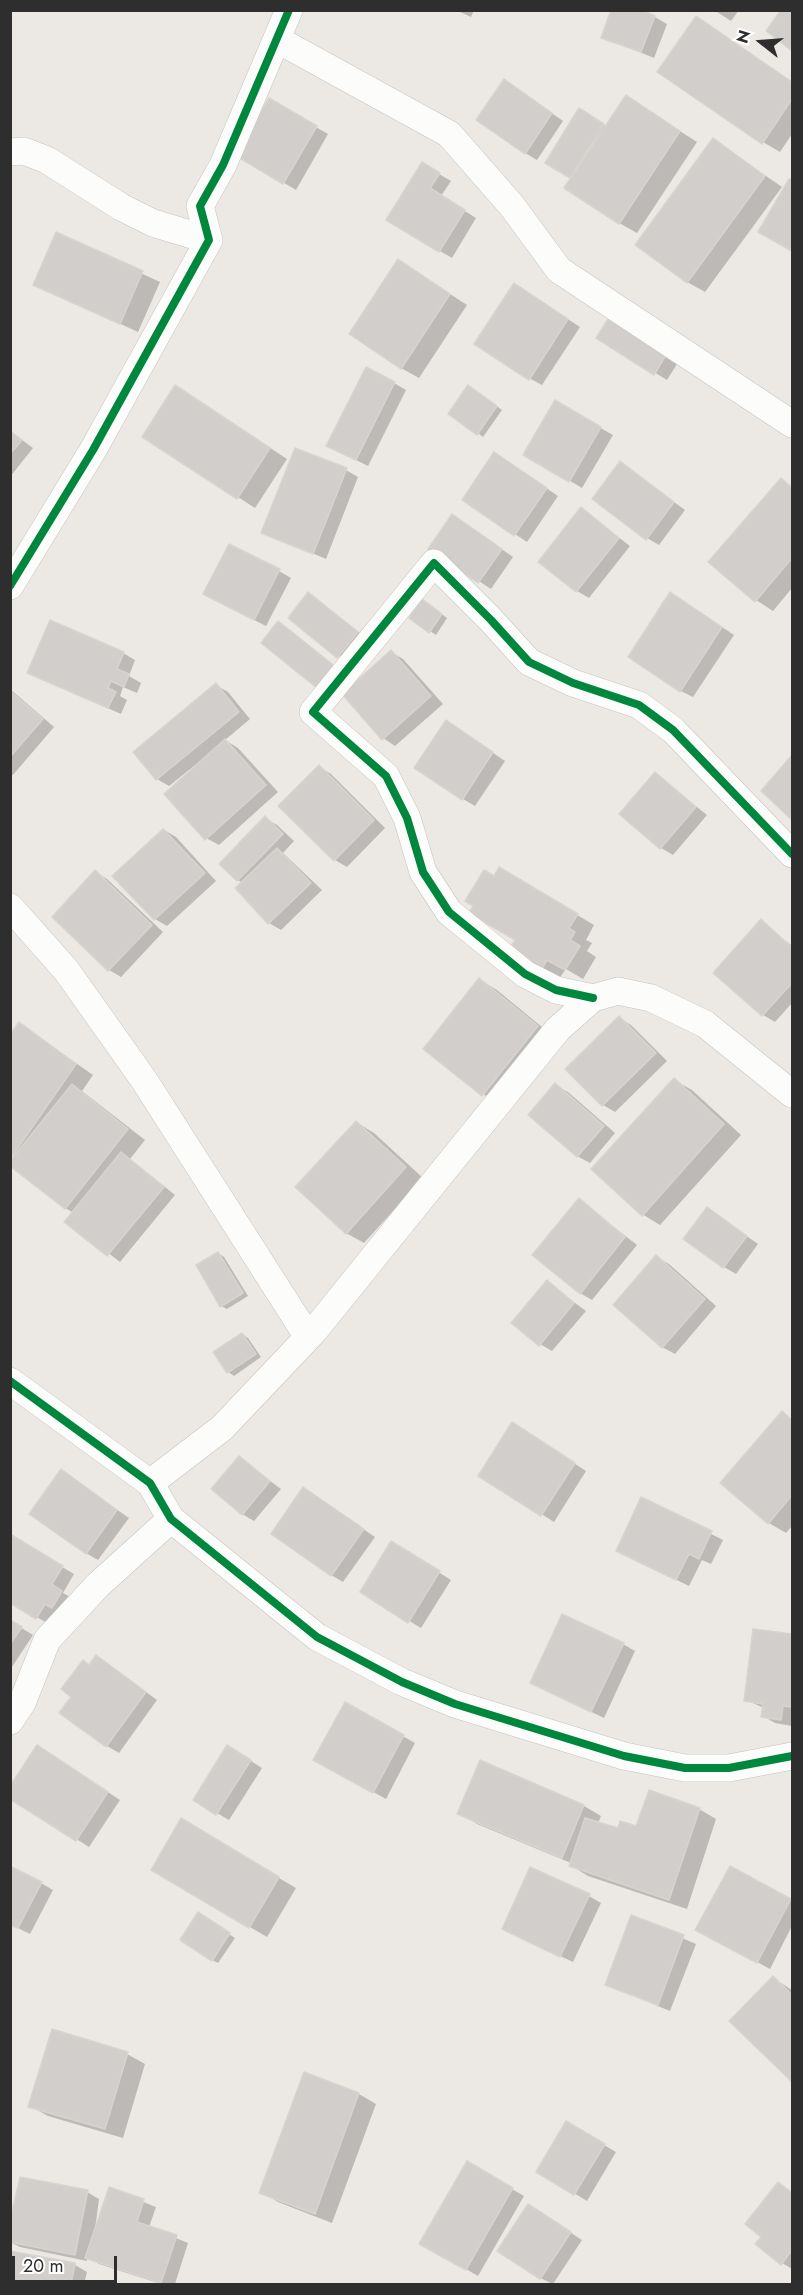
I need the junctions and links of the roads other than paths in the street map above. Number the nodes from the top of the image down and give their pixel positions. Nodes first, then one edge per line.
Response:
1 (289, 10) edge
2 (278, 40) junction
3 (10, 152) edge
4 (209, 240) junction
5 (792, 424) edge
6 (10, 586) edge
7 (792, 854) edge
8 (10, 907) edge
9 (593, 998) junction
10 (792, 1094) edge
11 (308, 1337) junction
12 (10, 1381) edge
13 (150, 1483) junction
14 (171, 1519) junction
15 (10, 1721) edge
16 (792, 1756) edge

1 - 2 street
2 - 4 street
2 - 5 street
3 - 4 street
4 - 6 street
7 - 9 street
8 - 11 street
9 - 10 street
9 - 11 street
11 - 13 street
12 - 13 street
13 - 14 street
14 - 15 street
14 - 16 street

